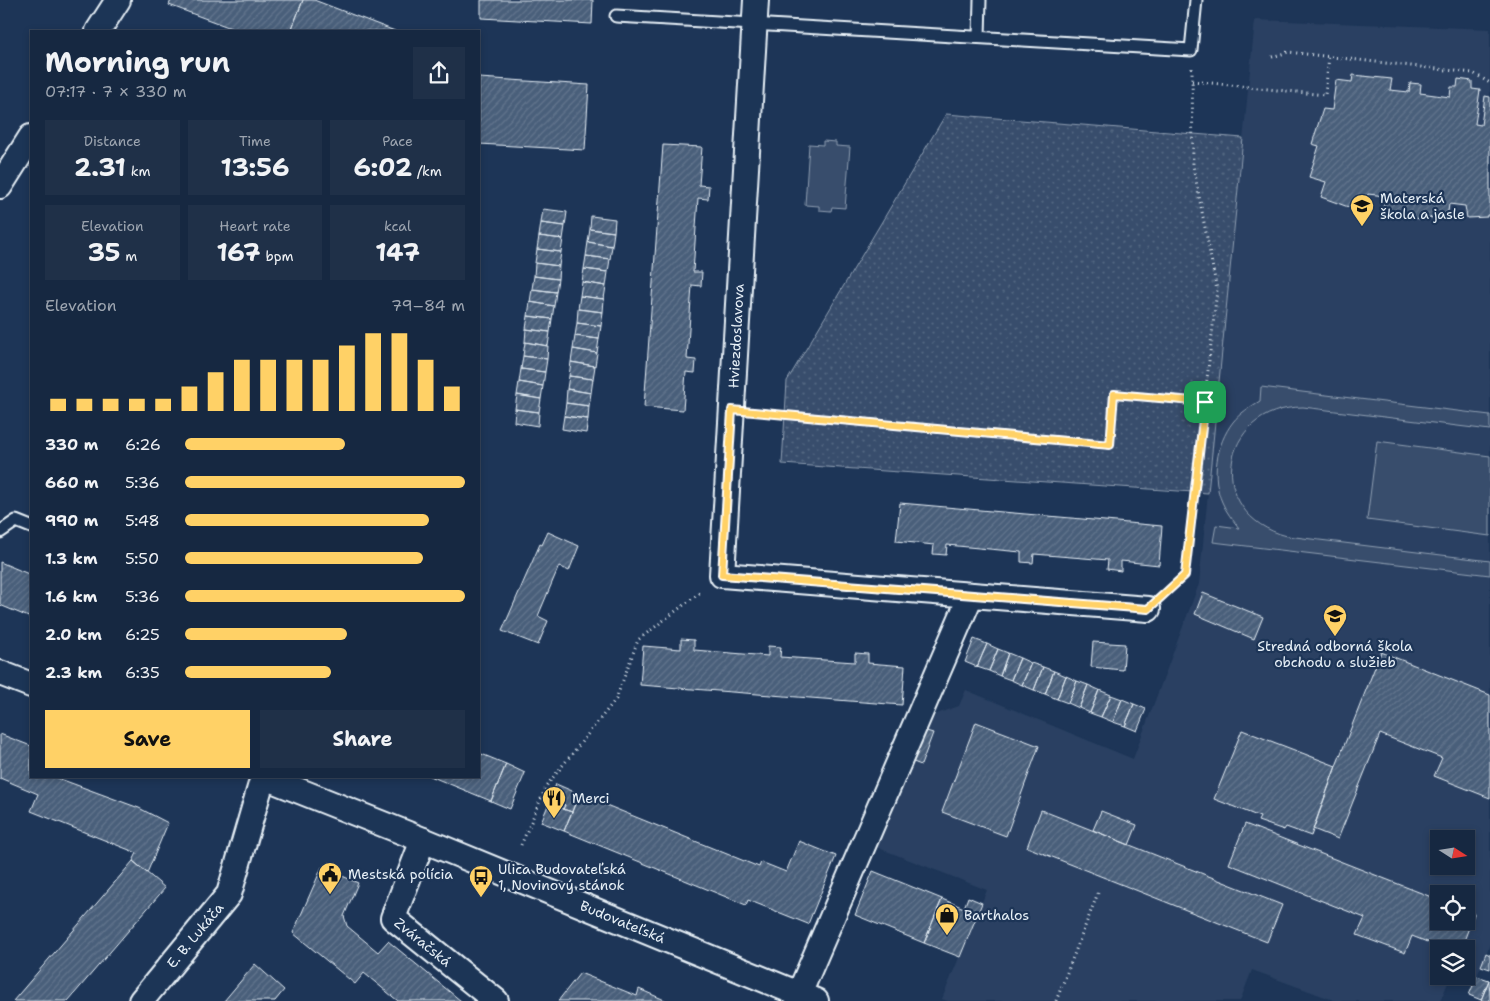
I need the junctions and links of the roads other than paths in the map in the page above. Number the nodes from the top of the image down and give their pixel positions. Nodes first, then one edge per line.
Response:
1 (118, 0) edge
2 (980, 0) edge
3 (1196, 0) edge
4 (755, 12) edge
5 (616, 16) dead end
6 (99, 30) edge
7 (978, 37) junction
8 (30, 139) edge
9 (0, 186) edge
10 (30, 527) edge
11 (0, 532) edge
12 (971, 595) junction
13 (1148, 609) road end
14 (0, 673) edge
15 (30, 686) edge
16 (261, 778) edge
17 (267, 778) edge
18 (423, 840) junction
19 (808, 998) edge
20 (142, 1001) edge
21 (496, 1001) edge

1 - 6 street
2 - 7 lane
3 - 7 lane
4 - 5 lane
4 - 7 lane
4 - 12 street, Hviezdoslavova
8 - 9 street
10 - 11 lane
12 - 13 street
12 - 19 street
14 - 15 street
16 - 20 street, E. B. Lukáča
17 - 18 street, Budovateľská
18 - 19 street, Budovateľská
18 - 21 street, Zváračská

